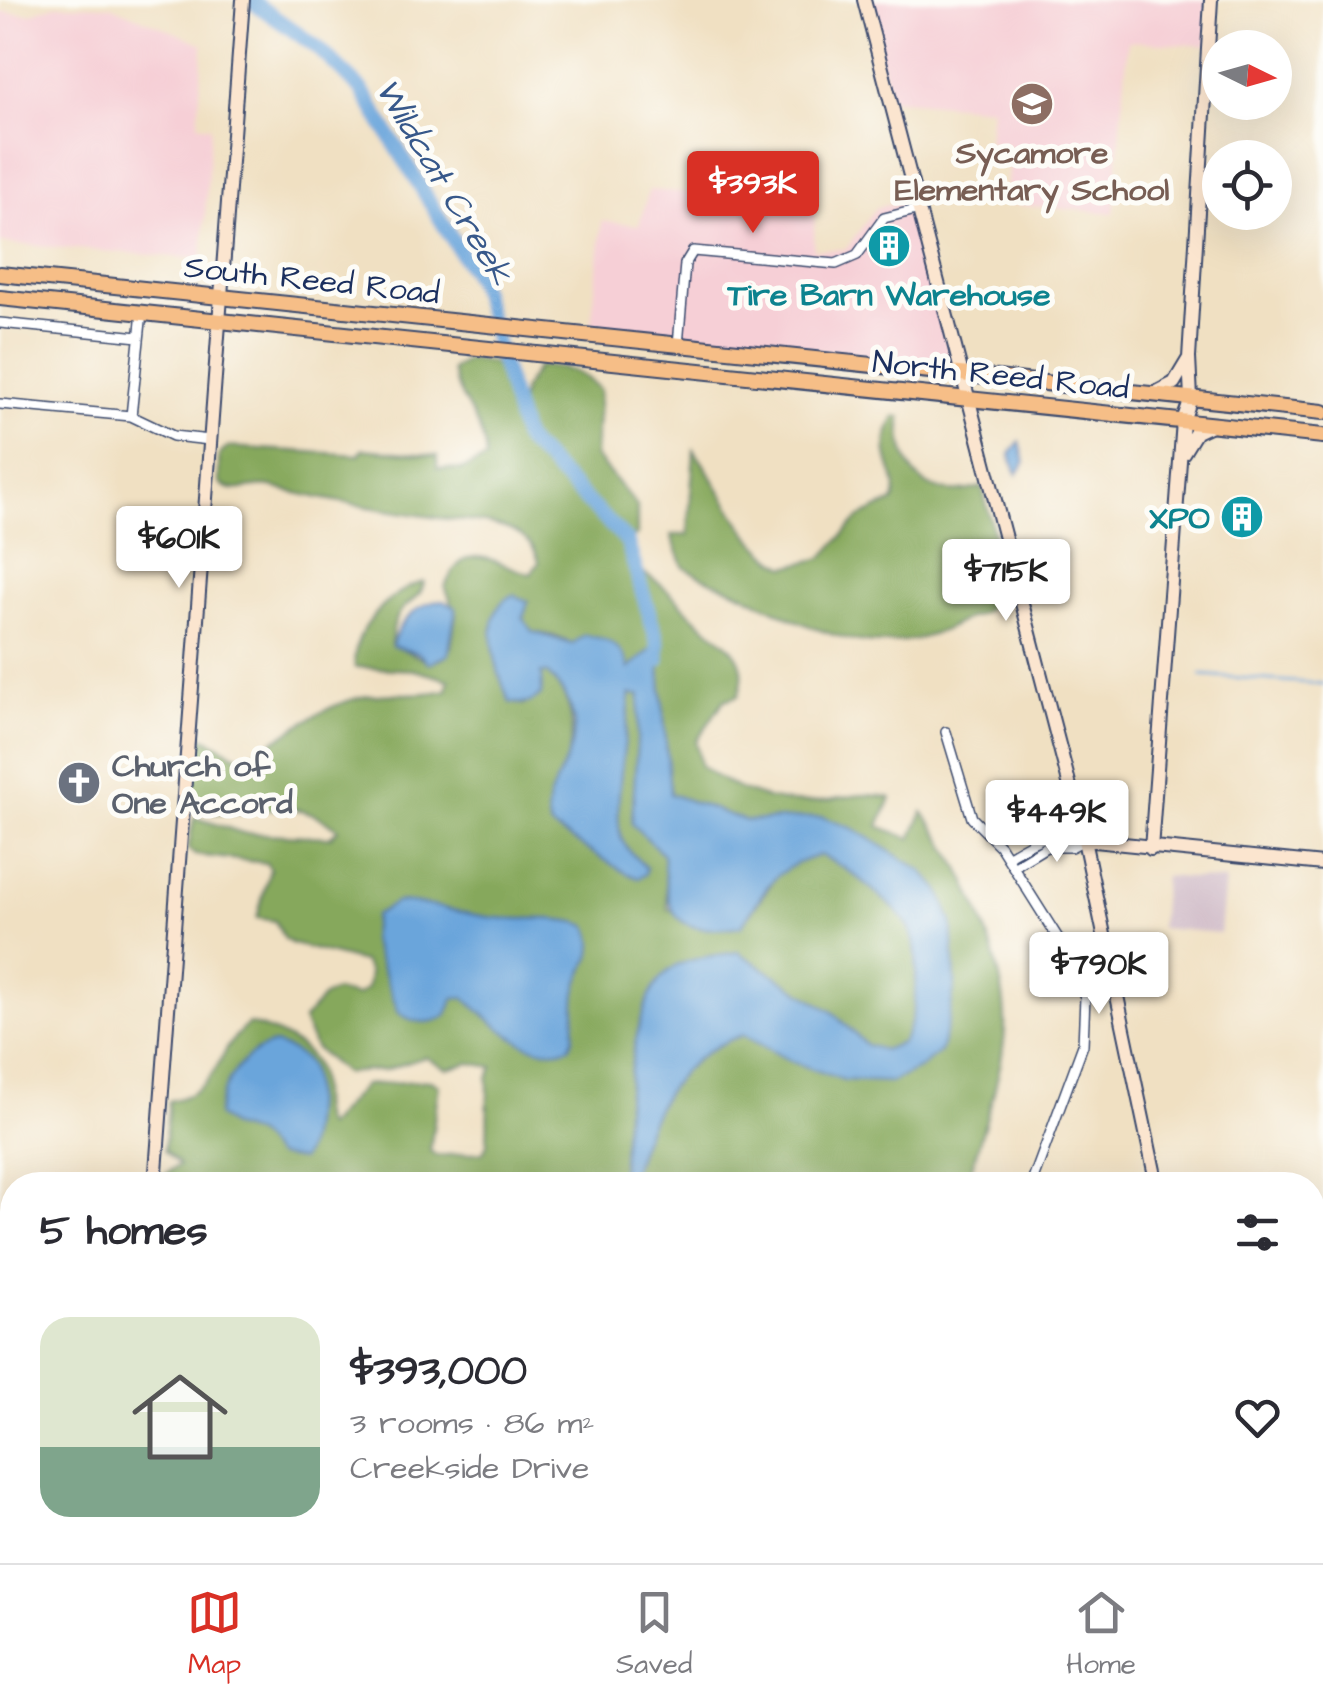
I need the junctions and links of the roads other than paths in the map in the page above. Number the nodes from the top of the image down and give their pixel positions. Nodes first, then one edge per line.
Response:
1 (243, 0) edge
2 (864, 0) edge
3 (1210, 0) edge
4 (920, 209) junction
5 (0, 274) edge
6 (219, 297) junction
7 (0, 298) edge
8 (142, 312) junction
9 (218, 320) junction
10 (0, 322) edge
11 (139, 337) junction
12 (678, 345) junction
13 (1189, 358) junction
14 (673, 368) joint
15 (964, 376) junction
16 (1152, 394) junction
17 (970, 398) junction
18 (1191, 398) junction
19 (0, 404) edge
20 (1323, 412) edge
21 (132, 416) junction
22 (1183, 421) junction
23 (1213, 424) junction
24 (1323, 436) edge
25 (210, 440) junction
26 (1180, 460) junction
27 (946, 732) dead end
28 (1084, 840) junction
29 (1151, 849) junction
30 (1007, 857) junction
31 (1323, 864) edge
32 (1014, 867) junction
33 (156, 1172) edge
34 (1036, 1172) edge
35 (1154, 1172) edge

1 - 6 street
2 - 4 street
3 - 13 street
4 - 12 street
4 - 15 street
5 - 6 main road, South Reed Road
6 - 9 street
6 - 12 main road, South Reed Road
7 - 8 main road, South Reed Road
8 - 9 main road, South Reed Road
8 - 11 street
9 - 14 main road, South Reed Road
9 - 25 street
10 - 11 street
11 - 21 street
12 - 15 main road, North Reed Road
13 - 16 street
13 - 18 street
14 - 17 main road, North Reed Road
15 - 16 main road, North Reed Road
15 - 17 street
16 - 18 main road, North Reed Road
17 - 22 main road, North Reed Road
17 - 28 street
18 - 20 main road, North Reed Road
18 - 22 street
19 - 21 street
21 - 25 street
22 - 23 main road, North Reed Road
22 - 26 street
23 - 24 main road, North Reed Road
23 - 26 street
25 - 33 street
26 - 29 street
27 - 30 street
28 - 29 street
28 - 30 street
28 - 32 street
28 - 35 street
29 - 31 street
30 - 32 street
32 - 34 street

